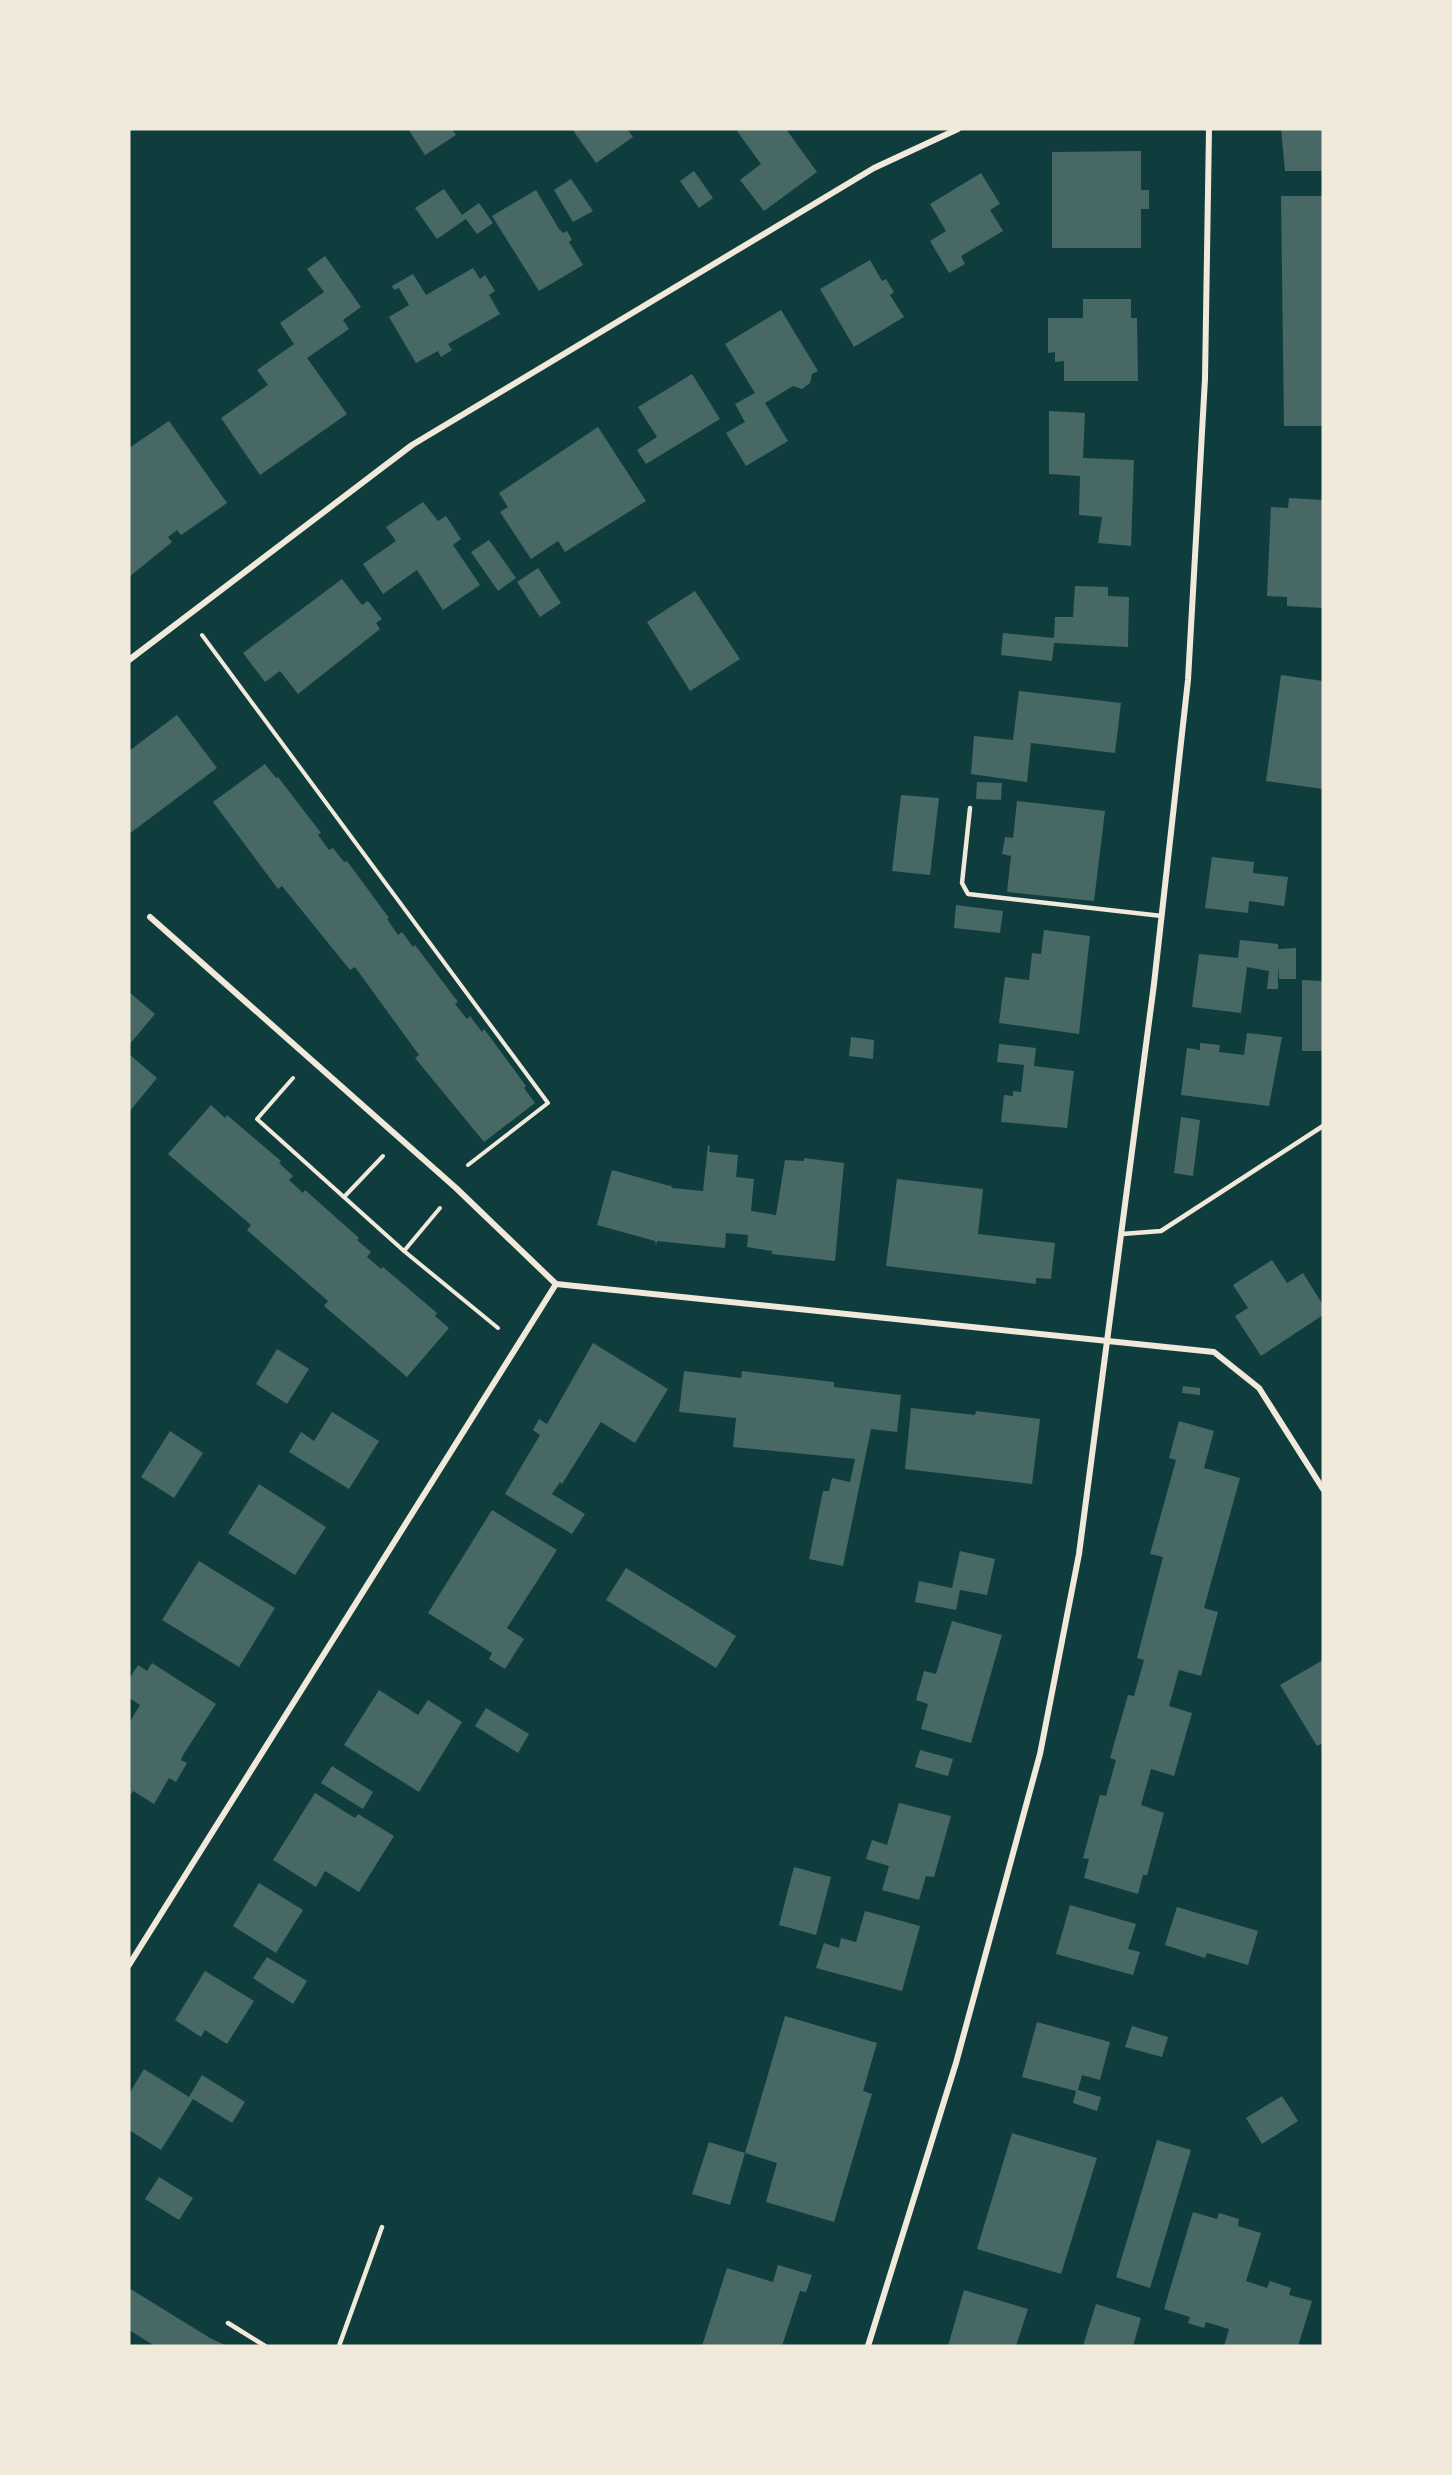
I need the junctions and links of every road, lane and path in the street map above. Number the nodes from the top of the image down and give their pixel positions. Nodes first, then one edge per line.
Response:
1 (958, 129) edge
2 (1209, 129) edge
3 (188, 615) junction
4 (129, 660) edge
5 (970, 808) dead end
6 (1162, 916) junction
7 (150, 917) dead end
8 (309, 1059) junction
9 (1323, 1126) edge
10 (399, 1139) junction
11 (448, 1180) junction
12 (456, 1188) junction
13 (344, 1197) junction
14 (1122, 1234) junction
15 (404, 1251) junction
16 (556, 1284) junction
17 (1108, 1343) junction
18 (519, 1345) junction
19 (1323, 1489) edge
20 (129, 1965) edge
21 (382, 2227) dead end
22 (228, 2323) dead end
23 (265, 2346) edge
24 (339, 2346) edge
25 (868, 2346) edge

1 - 3 street
2 - 6 street
3 - 4 street
3 - 11 path
5 - 6 lane
6 - 14 street
7 - 8 street
8 - 10 street
8 - 13 path
9 - 14 lane
10 - 11 street
10 - 13 path
11 - 12 street
12 - 15 path
12 - 16 street
13 - 15 path
14 - 17 street
15 - 18 path
16 - 17 street
16 - 18 street
17 - 19 street
17 - 25 street
18 - 20 street
21 - 24 lane
22 - 23 lane

